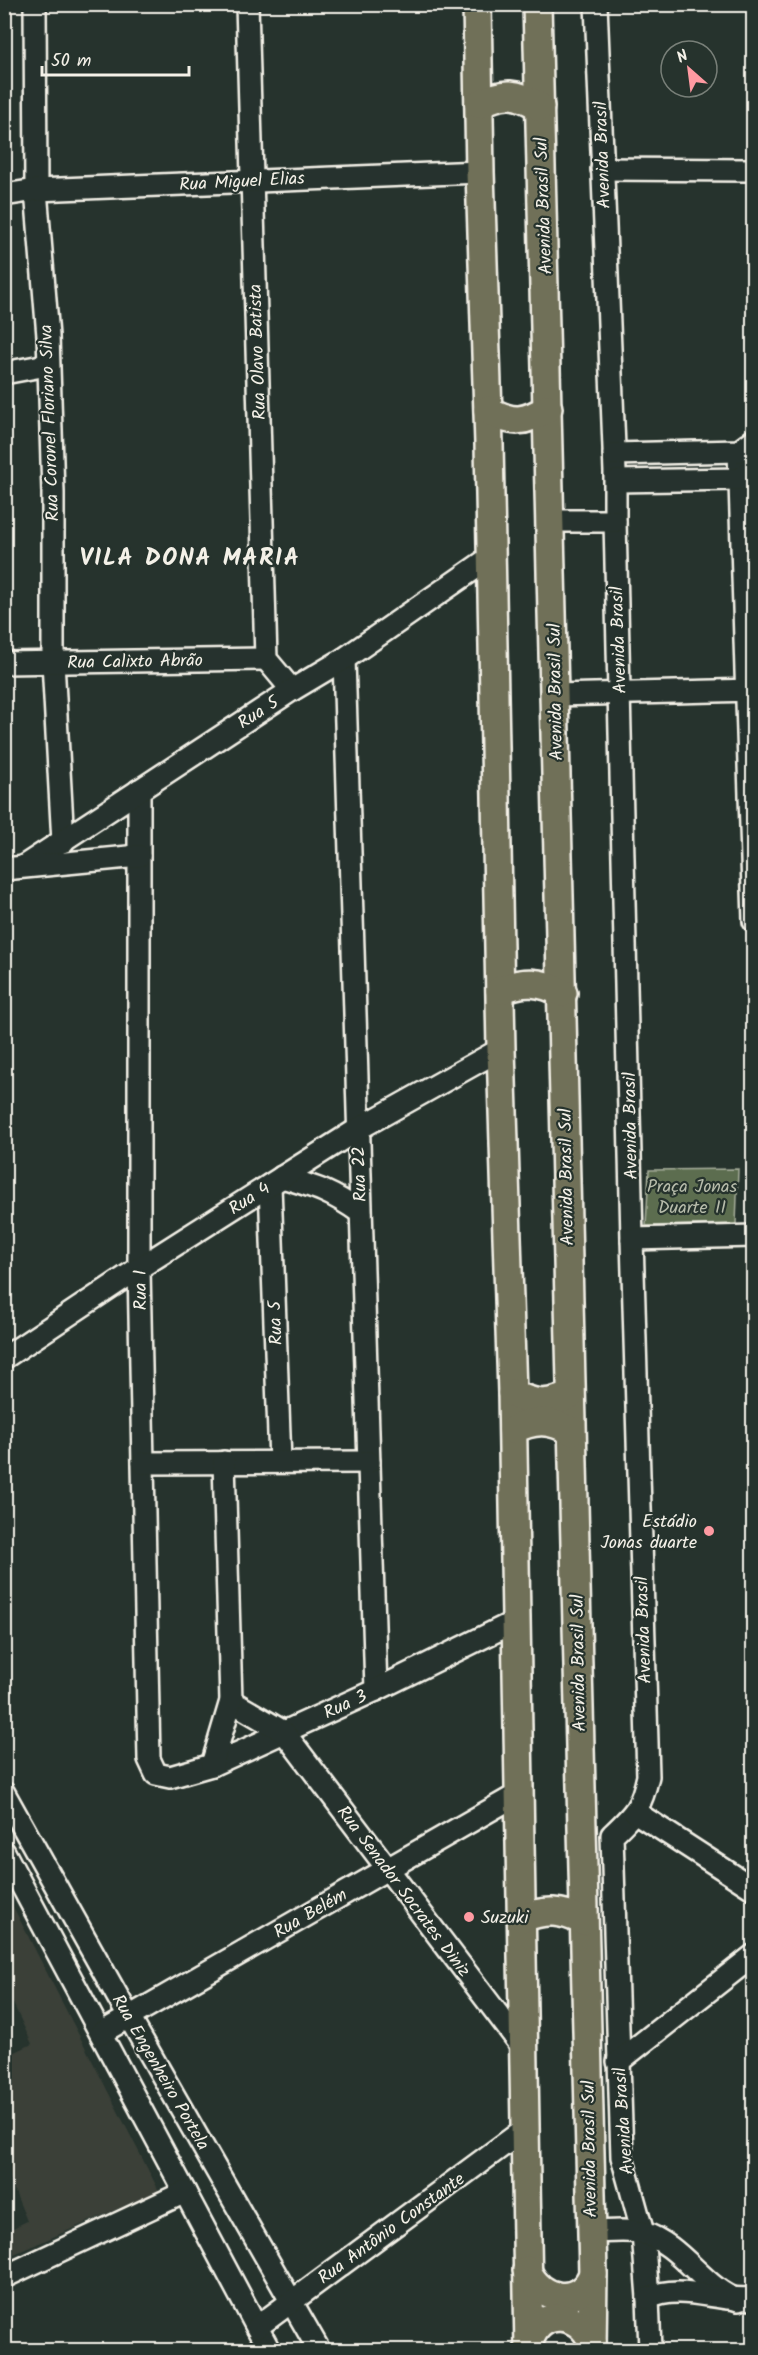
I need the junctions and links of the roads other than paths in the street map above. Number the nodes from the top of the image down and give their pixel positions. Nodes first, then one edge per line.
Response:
1 (35, 4) edge
2 (247, 4) edge
3 (477, 4) edge
4 (537, 4) edge
5 (596, 4) edge
6 (539, 77) junction
7 (479, 91) junction
8 (540, 107) junction
9 (602, 169) junction
10 (749, 170) dead end
11 (480, 172) junction
12 (252, 180) junction
13 (36, 190) junction
14 (4, 195) edge
15 (47, 365) junction
16 (4, 373) edge
17 (548, 408) junction
18 (488, 410) junction
19 (489, 444) junction
20 (746, 445) edge
21 (549, 447) junction
22 (614, 454) junction
23 (747, 474) edge
24 (616, 481) junction
25 (551, 521) junction
26 (615, 521) junction
27 (491, 557) junction
28 (266, 659) junction
29 (344, 659) junction
30 (53, 662) junction
31 (4, 663) edge
32 (291, 690) junction
33 (750, 691) edge
34 (620, 694) junction
35 (555, 695) junction
36 (139, 790) junction
37 (63, 842) junction
38 (139, 856) junction
39 (14, 867) edge
40 (753, 881) edge
41 (753, 921) edge
42 (499, 956) junction
43 (560, 959) junction
44 (500, 990) junction
45 (563, 993) junction
46 (501, 1048) junction
47 (358, 1129) junction
48 (276, 1181) junction
49 (361, 1213) junction
50 (753, 1236) edge
51 (632, 1239) junction
52 (139, 1268) junction
53 (4, 1358) edge
54 (512, 1393) junction
55 (570, 1395) junction
56 (513, 1430) junction
57 (571, 1431) junction
58 (143, 1462) junction
59 (224, 1462) junction
60 (280, 1462) junction
61 (369, 1462) junction
62 (516, 1621) junction
63 (376, 1690) junction
64 (231, 1701) junction
65 (284, 1732) junction
66 (212, 1765) junction
67 (170, 1777) joint
68 (4, 1793) edge
69 (520, 1793) junction
70 (635, 1812) junction
71 (582, 1830) junction
72 (612, 1835) junction
73 (4, 1852) edge
74 (387, 1869) junction
75 (522, 1888) junction
76 (582, 1888) junction
77 (753, 1889) edge
78 (523, 1918) junction
79 (584, 1921) junction
80 (753, 1955) edge
81 (129, 2017) junction
82 (101, 2033) junction
83 (524, 2049) junction
84 (618, 2062) junction
85 (525, 2129) junction
86 (185, 2192) junction
87 (591, 2232) junction
88 (642, 2233) junction
89 (527, 2270) junction
90 (593, 2274) junction
91 (4, 2277) edge
92 (648, 2298) junction
93 (746, 2299) edge
94 (291, 2302) junction
95 (257, 2327) junction
96 (529, 2346) edge
97 (592, 2346) edge
98 (269, 2350) edge
99 (319, 2350) edge
100 (650, 2350) edge

1 - 13 street, Rua Coronel Floriano Silva
2 - 12 street, Rua Olavo Batista
3 - 7 main road
4 - 6 main road, Avenida Brasil Sul
5 - 9 street, Avenida Brasil
6 - 7 main road
6 - 8 main road, Avenida Brasil Sul
7 - 8 main road
7 - 11 main road
8 - 17 main road, Avenida Brasil Sul
9 - 10 street
9 - 22 street, Avenida Brasil
11 - 12 street, Rua Miguel Elias
11 - 18 main road
12 - 13 street, Rua Miguel Elias
12 - 28 street, Rua Olavo Batista
13 - 14 street, Rua Miguel Elias
13 - 15 street, Rua Coronel Floriano Silva
15 - 16 street
15 - 30 street, Rua Coronel Floriano Silva
17 - 18 main road
17 - 21 main road, Avenida Brasil Sul
18 - 19 main road
19 - 21 main road
19 - 27 main road
20 - 22 street
20 - 23 street
21 - 25 main road, Avenida Brasil Sul
22 - 24 street, Avenida Brasil
23 - 24 street
23 - 33 street
24 - 26 street, Avenida Brasil
25 - 26 street
25 - 35 main road, Avenida Brasil Sul
26 - 34 street, Avenida Brasil
27 - 29 street, Rua 5
27 - 42 main road
28 - 30 street, Rua Calixto Abrão
28 - 32 street
29 - 32 street, Rua 5
29 - 47 street, Rua 22
30 - 31 street, Rua Calixto Abrão
30 - 37 street, Rua Coronel Floriano Silva
32 - 36 street, Rua 5
33 - 34 street
33 - 40 street
34 - 35 street
34 - 51 street, Avenida Brasil
35 - 43 main road, Avenida Brasil Sul
36 - 37 street, Rua 5
36 - 38 street, Rua 1
37 - 39 street, Rua 5
38 - 39 street, Rua 5
38 - 52 street, Rua 1
40 - 41 street
42 - 43 main road
42 - 44 main road
43 - 45 main road, Avenida Brasil Sul
44 - 45 main road
44 - 46 main road
45 - 55 main road, Avenida Brasil Sul
46 - 47 street, Rua 4
46 - 54 main road
47 - 48 street, Rua 4
47 - 49 street, Rua 22
48 - 49 street
48 - 52 street, Rua 4
48 - 60 street, Rua 5
49 - 61 street, Rua 22
50 - 51 street
51 - 70 street, Avenida Brasil
52 - 53 street, Rua 4
52 - 58 street, Rua 1
54 - 55 main road
54 - 56 main road
55 - 57 main road, Avenida Brasil Sul
56 - 57 main road
56 - 62 main road
57 - 71 main road, Avenida Brasil Sul
58 - 59 street
58 - 67 street, Rua 1
59 - 60 street
59 - 64 street
60 - 61 street
61 - 63 street, Rua 22
62 - 63 street, Rua 3
62 - 69 main road
63 - 65 street, Rua 3
64 - 65 street
64 - 66 street
65 - 66 street, Rua 3
65 - 74 street, Rua Senador Socrates Diniz
66 - 67 street, Rua 3
68 - 81 street, Rua Engenheiro Portela
69 - 74 street, Rua Belém
69 - 75 main road
70 - 72 street, Avenida Brasil
70 - 77 street
71 - 72 street
71 - 76 main road, Avenida Brasil Sul
72 - 84 street, Avenida Brasil
73 - 82 street, Rua Engenheiro Portela
74 - 81 street, Rua Belém
74 - 83 street, Rua Senador Socrates Diniz
75 - 76 main road
75 - 78 main road
76 - 79 main road, Avenida Brasil Sul
78 - 79 main road
78 - 83 main road
79 - 87 main road, Avenida Brasil Sul
80 - 84 street
81 - 82 street, Rua Belém
81 - 94 street, Rua Engenheiro Portela
82 - 86 street, Rua Engenheiro Portela
83 - 85 main road
84 - 88 street, Avenida Brasil
85 - 89 main road
85 - 94 street, Rua Antônio Constante
86 - 91 street
86 - 95 street, Rua Engenheiro Portela
87 - 88 street
87 - 90 main road, Avenida Brasil Sul
88 - 92 street, Avenida Brasil
88 - 93 street
89 - 90 main road
89 - 96 main road
90 - 97 main road, Avenida Brasil Sul
92 - 93 street
92 - 100 street, Avenida Brasil
94 - 95 street, Rua Antônio Constante
94 - 99 street, Rua Engenheiro Portela
95 - 98 street, Rua Engenheiro Portela
96 - 97 main road

